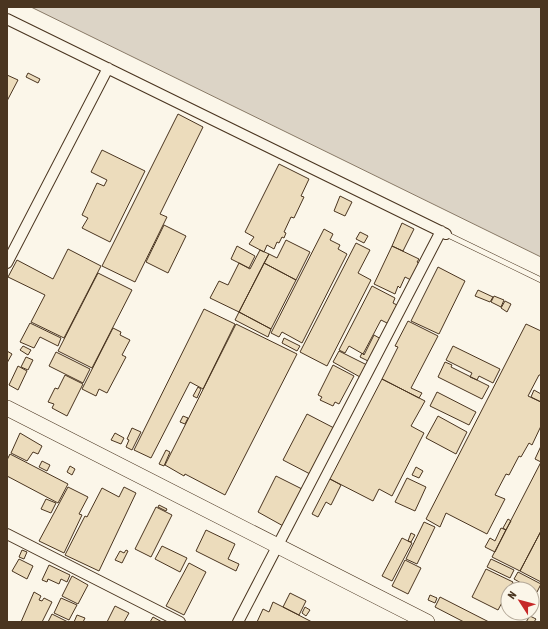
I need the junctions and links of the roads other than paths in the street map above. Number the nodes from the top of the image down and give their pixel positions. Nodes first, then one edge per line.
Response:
1 (7, 18) edge
2 (108, 68) junction
3 (444, 233) junction
4 (7, 263) edge
5 (541, 280) edge
6 (7, 408) edge
7 (7, 534) edge
8 (277, 545) junction
9 (179, 622) edge
10 (238, 622) edge
11 (427, 622) edge

1 - 2 street
2 - 3 street
2 - 4 street
3 - 5 lane
3 - 8 street
6 - 8 street
7 - 9 street
8 - 10 street
8 - 11 street

